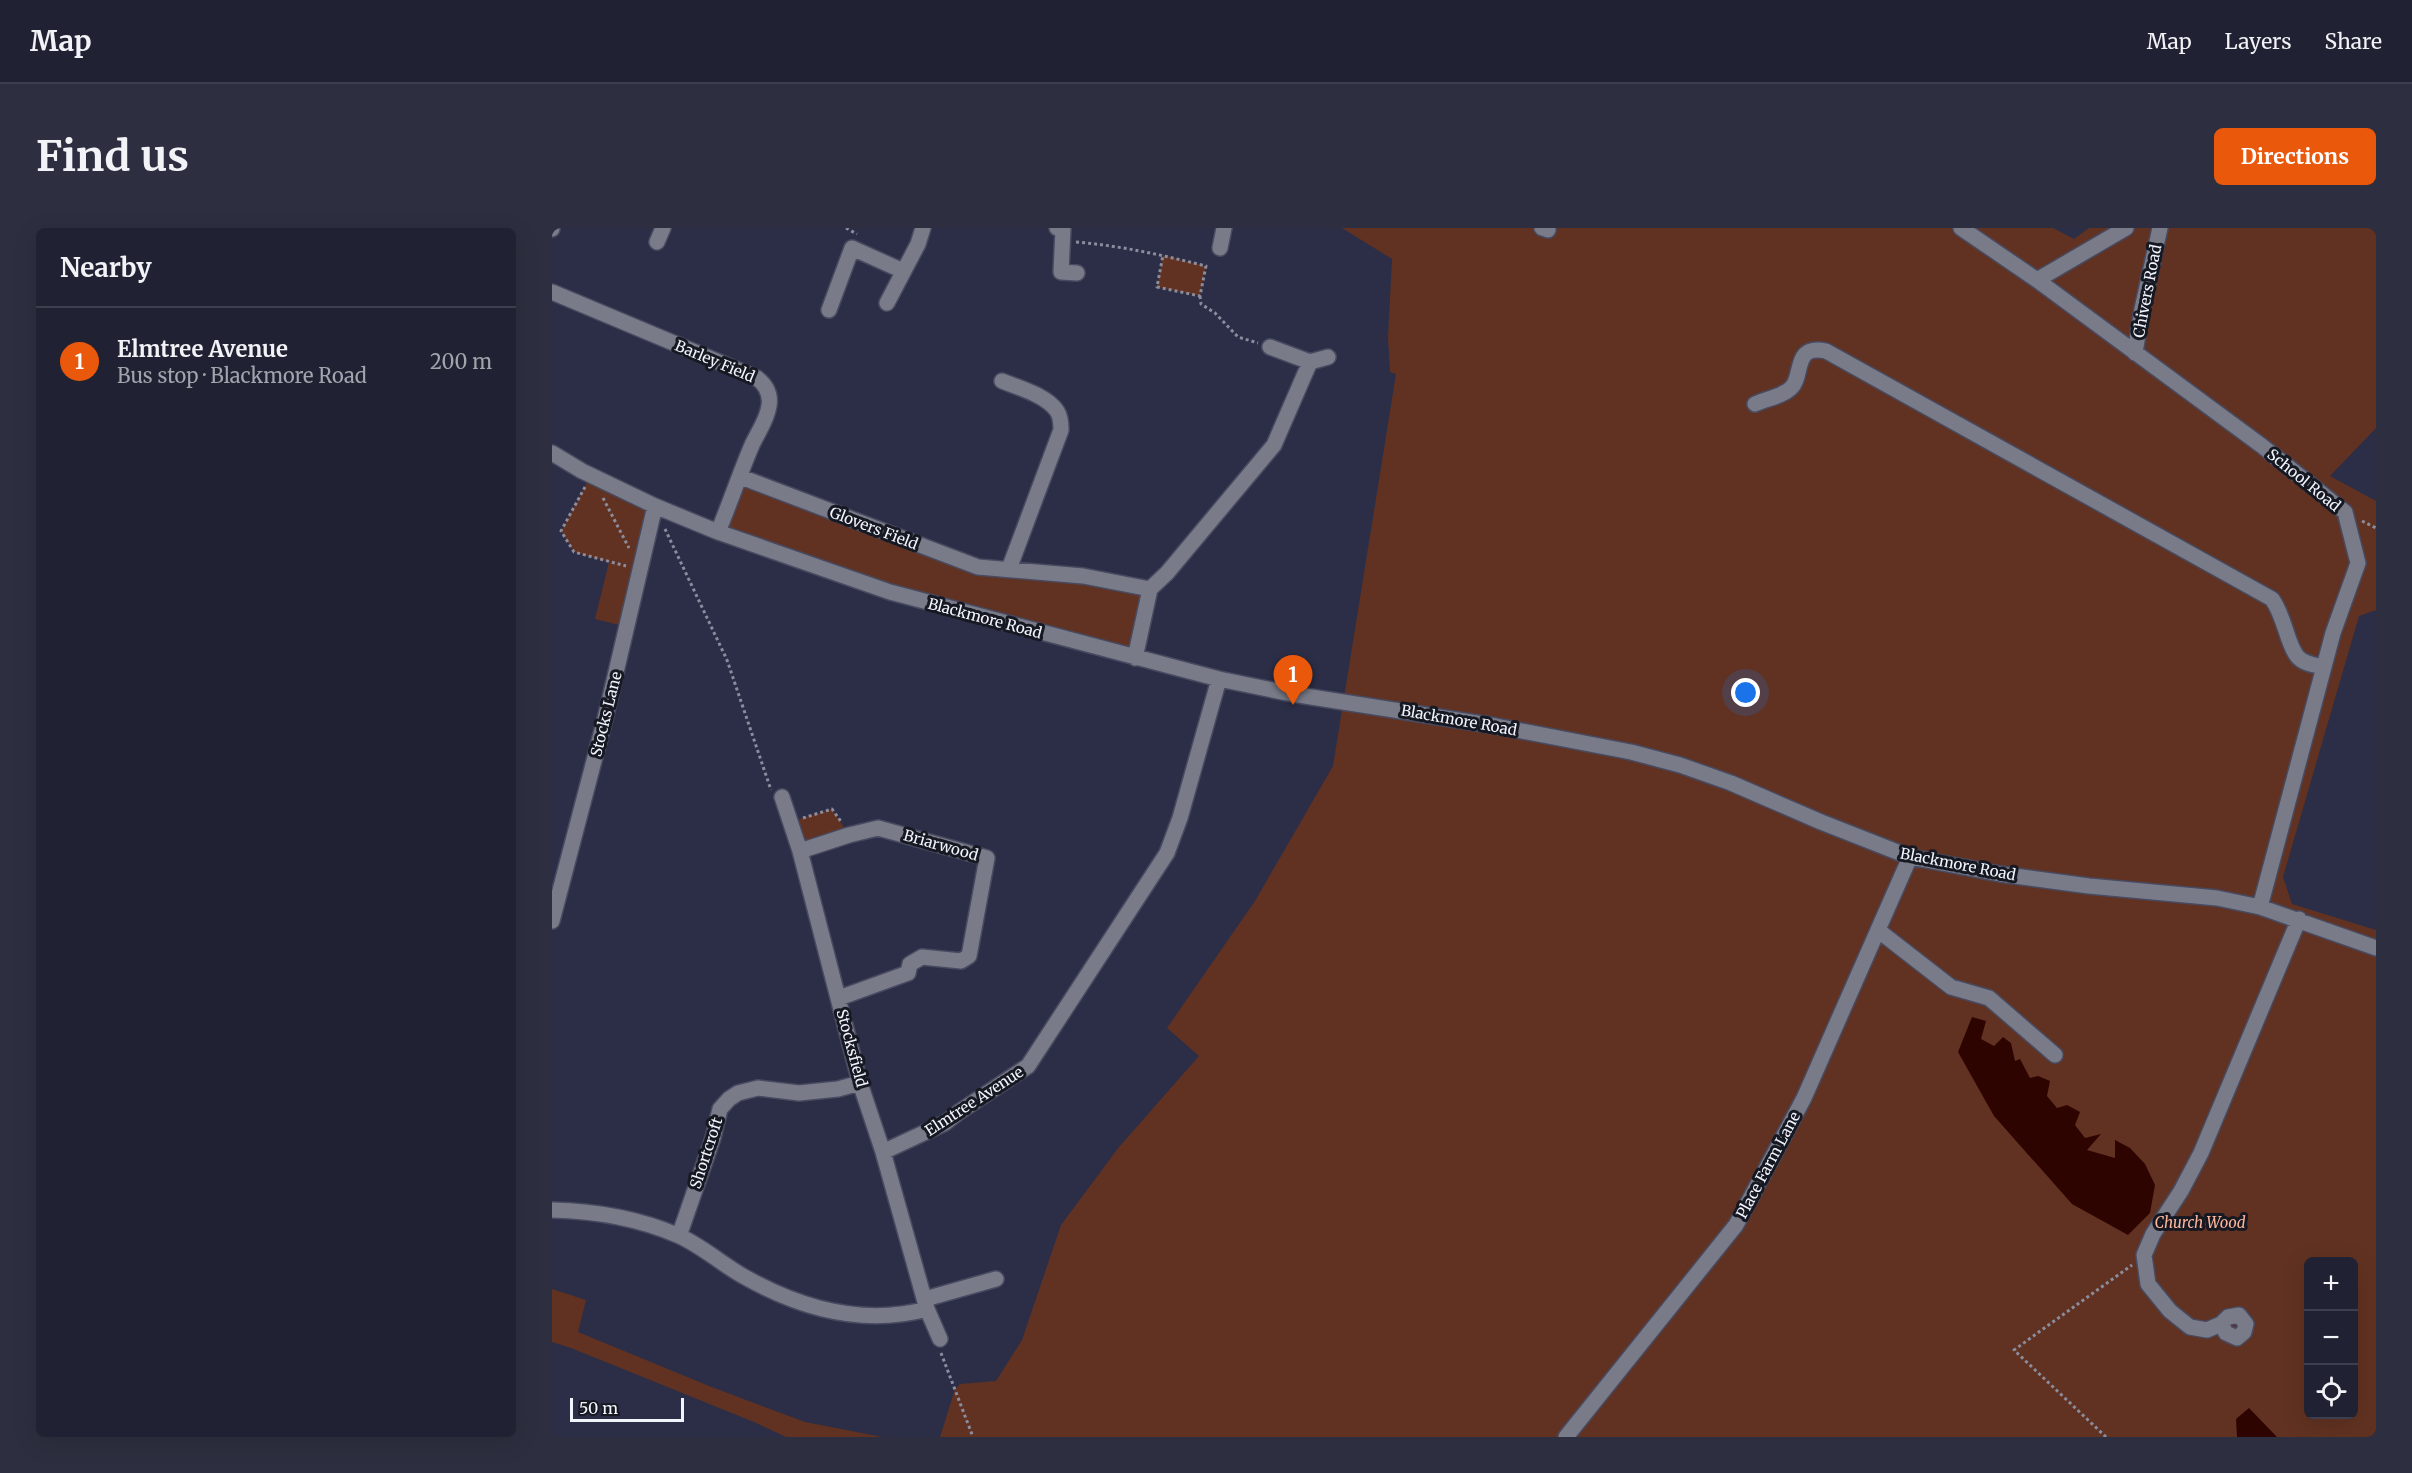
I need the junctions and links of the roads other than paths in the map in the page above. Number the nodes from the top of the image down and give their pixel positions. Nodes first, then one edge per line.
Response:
1 (923, 228) edge
2 (1224, 228) edge
3 (1961, 228) edge
4 (2126, 228) edge
5 (2160, 228) edge
6 (1055, 233) edge
7 (1220, 248) dead end
8 (903, 271) junction
9 (1077, 273) dead end
10 (2037, 280) junction
11 (552, 292) edge
12 (887, 303) dead end
13 (828, 310) dead end
14 (1270, 346) road end
15 (2135, 354) junction
16 (1328, 357) dead end
17 (1310, 362) junction
18 (1002, 381) dead end
19 (1755, 404) dead end
20 (552, 453) edge
21 (741, 477) junction
22 (655, 506) junction
23 (718, 532) junction
24 (1009, 569) junction
25 (1150, 589) junction
26 (1134, 658) junction
27 (2324, 667) junction
28 (1219, 679) junction
29 (782, 797) road end
30 (800, 851) junction
31 (1910, 857) junction
32 (558, 872) edge
33 (2260, 907) junction
34 (2299, 919) junction
35 (552, 921) edge
36 (1879, 931) junction
37 (2376, 948) edge
38 (839, 998) junction
39 (2055, 1055) dead end
40 (860, 1083) junction
41 (883, 1152) junction
42 (552, 1210) edge
43 (679, 1236) junction
44 (996, 1279) dead end
45 (926, 1304) junction
46 (2221, 1324) dead end
47 (940, 1339) road end
48 (1566, 1437) edge

1 - 8 street
2 - 7 street
3 - 10 street, School Road
4 - 10 street
5 - 15 street, Chivers Road
6 - 9 street
8 - 12 street
8 - 13 street
10 - 15 street, School Road
11 - 21 street, Barley Field
14 - 17 street
15 - 27 street, School Road
16 - 17 street
17 - 25 street
18 - 24 street
19 - 27 street
20 - 22 street, Blackmore Road
21 - 23 street, Barley Field
21 - 24 street, Glovers Field
22 - 23 street, Blackmore Road
22 - 32 street, Stocks Lane
23 - 26 street, Blackmore Road
24 - 25 street, Glovers Field
25 - 26 street
26 - 28 street, Blackmore Road
27 - 33 street, School Road
28 - 31 street, Blackmore Road
28 - 41 street, Elmtree Avenue
29 - 30 street, Stocksfield
30 - 38 street, Stocksfield
30 - 38 street, Briarwood
31 - 33 street, Blackmore Road
31 - 36 street, Place Farm Lane
32 - 35 street, Stocks Lane
33 - 34 street, Blackmore Road
34 - 37 street, Blackmore Road
34 - 46 street
36 - 39 street
36 - 48 street, Place Farm Lane
38 - 40 street, Stocksfield
40 - 41 street, Stocksfield
40 - 43 street, Shortcroft
41 - 45 street, Stocksfield
42 - 43 street
43 - 45 street
44 - 45 street
45 - 47 street, Stocksfield

